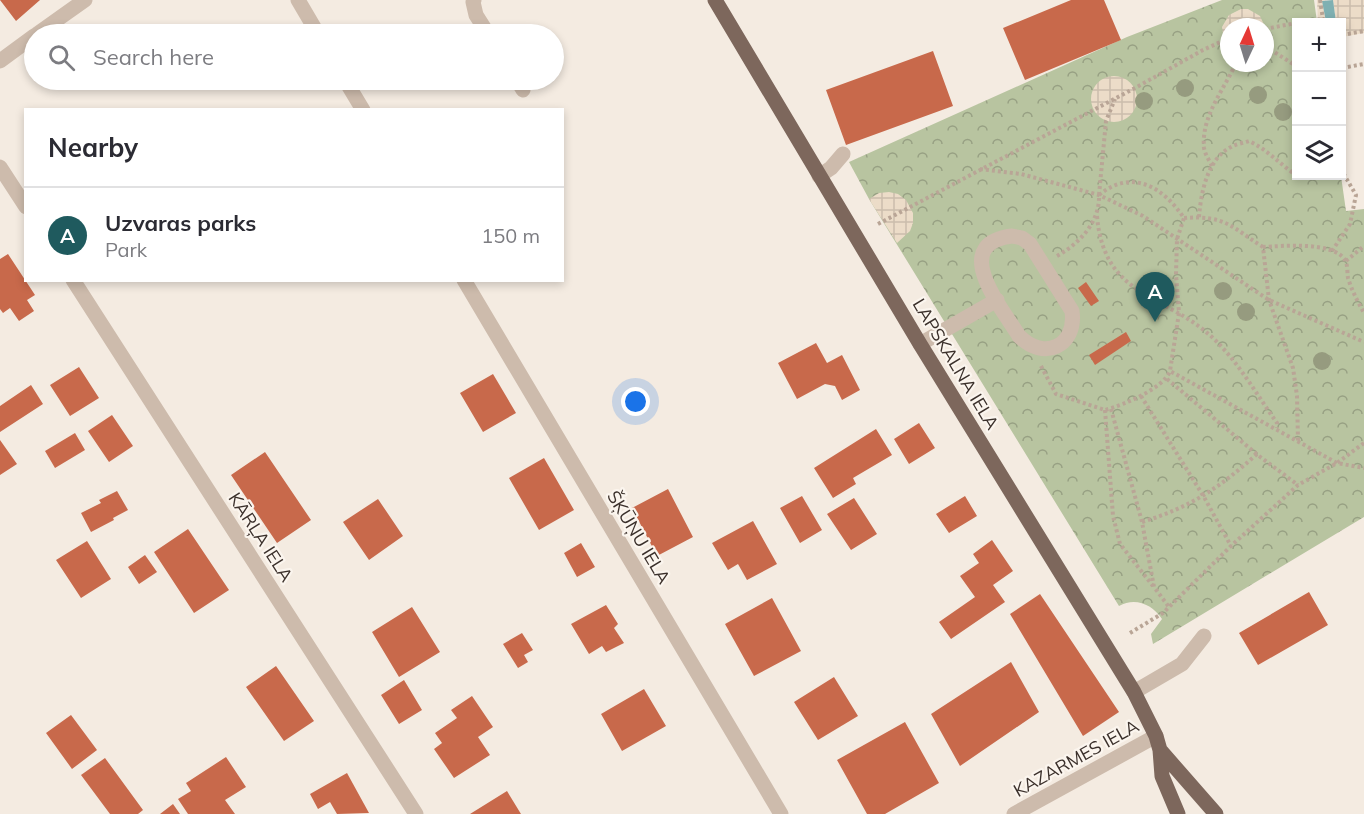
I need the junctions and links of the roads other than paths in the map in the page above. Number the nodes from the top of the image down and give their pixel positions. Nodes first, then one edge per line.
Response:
1 (85, 0) edge
2 (298, 0) edge
3 (474, 0) edge
4 (715, 0) edge
5 (51, 24) edge
6 (312, 24) edge
7 (482, 24) edge
8 (24, 44) edge
9 (0, 61) edge
10 (351, 90) edge
11 (362, 108) edge
12 (843, 154) dead end
13 (0, 167) edge
14 (819, 176) junction
15 (24, 204) edge
16 (74, 282) edge
17 (465, 282) edge
18 (997, 300) junction
19 (920, 344) junction
20 (1204, 636) dead end
21 (1134, 692) junction
22 (1158, 743) junction
23 (416, 814) edge
24 (780, 814) edge
25 (1014, 814) edge
26 (1178, 814) edge
27 (1216, 814) edge

1 - 5 street
2 - 6 street
3 - 7 street
4 - 14 main road, LAPSKALNA IELA
8 - 9 street
10 - 11 street
12 - 14 street
13 - 15 street
14 - 19 main road, LAPSKALNA IELA
16 - 23 street, KĀRĻA IELA
17 - 24 street, ŠĶŪŅU IELA
18 - 18 street
18 - 19 street
19 - 21 main road, LAPSKALNA IELA
20 - 21 street
21 - 22 main road, LAPSKALNA IELA
22 - 25 street, KAZARMES IELA
22 - 26 main road, LAPSKALNA IELA
22 - 27 main road, LAPSKALNA IELA

